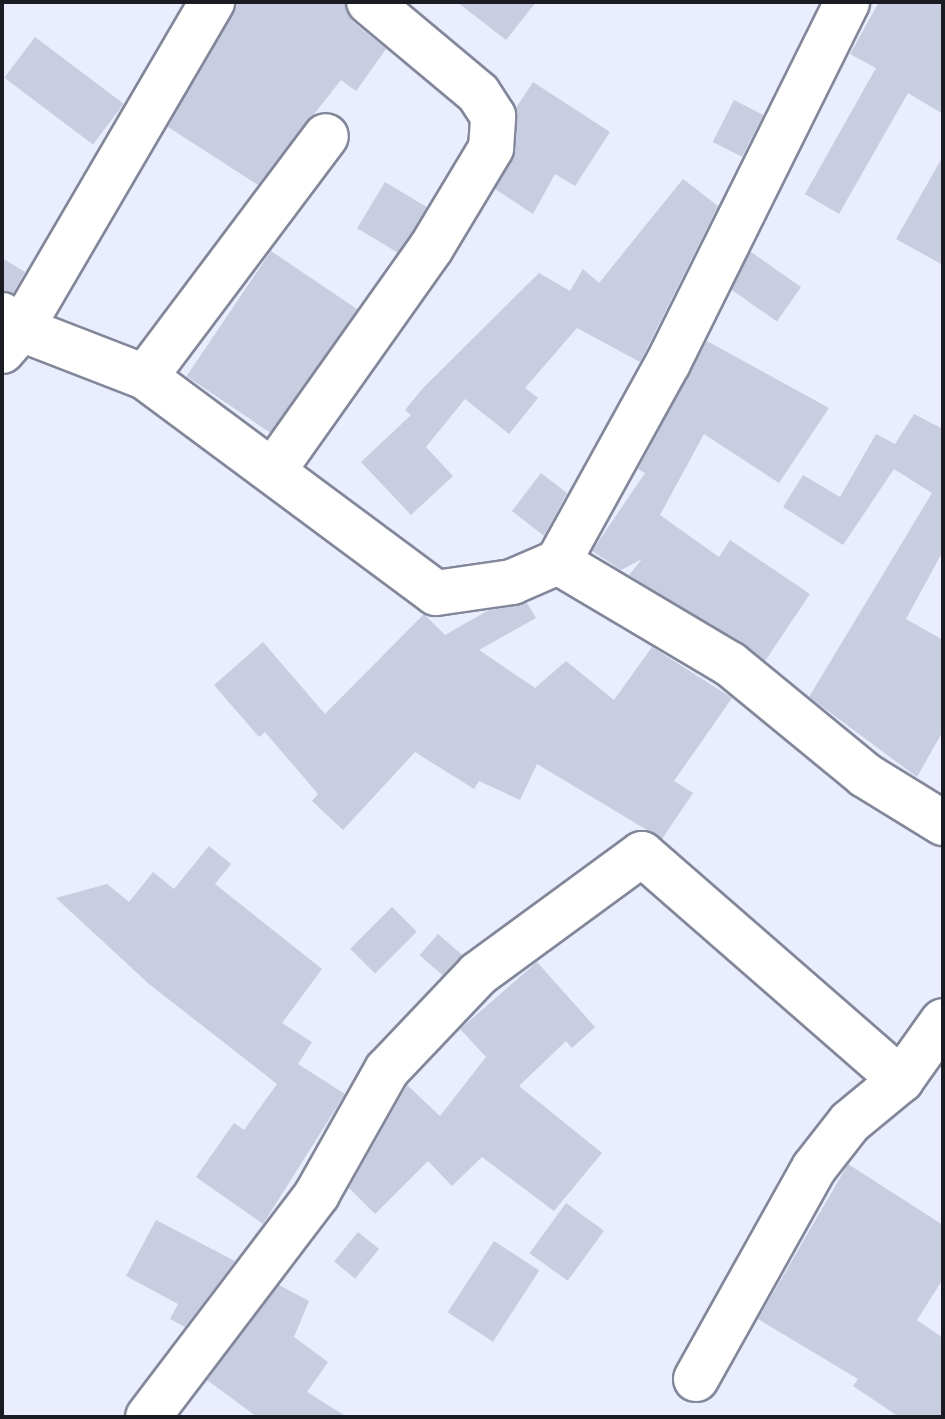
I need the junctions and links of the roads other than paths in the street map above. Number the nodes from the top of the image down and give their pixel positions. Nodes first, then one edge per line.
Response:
1 (212, 2) edge
2 (369, 2) edge
3 (847, 2) edge
4 (326, 136) dead end
5 (8, 332) edge
6 (145, 377) junction
7 (273, 471) junction
8 (558, 562) junction
9 (943, 823) edge
10 (943, 1021) edge
11 (901, 1080) junction
12 (696, 1379) dead end
13 (148, 1417) edge

1 - 5 street
2 - 7 street
3 - 8 street
4 - 6 street
5 - 6 street
6 - 7 street
7 - 8 street
8 - 9 street
10 - 11 street
11 - 12 street
11 - 13 street

